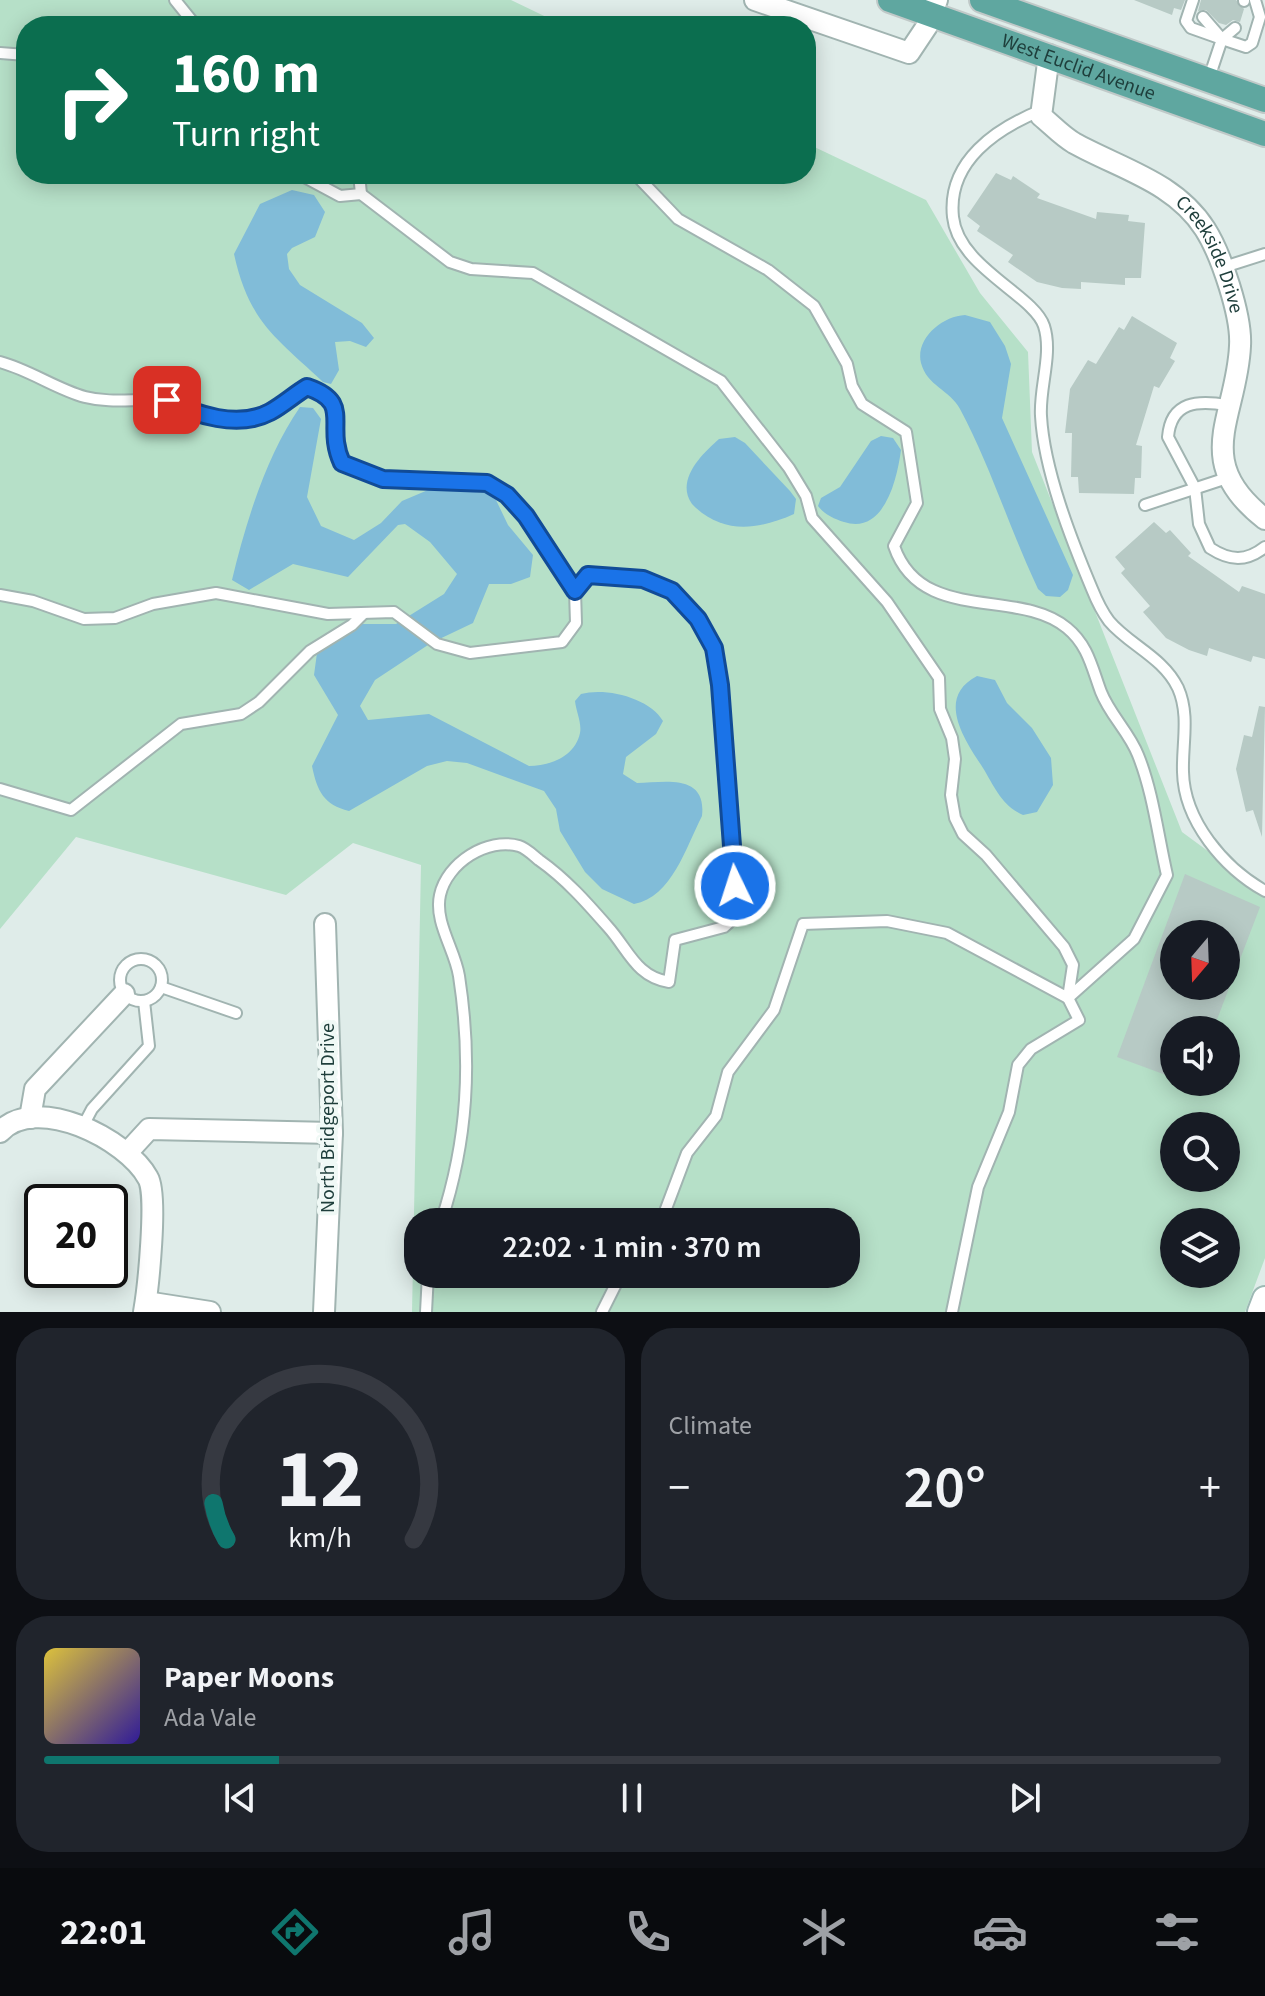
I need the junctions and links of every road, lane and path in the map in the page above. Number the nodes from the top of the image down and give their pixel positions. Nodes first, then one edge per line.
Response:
1 (175, 0) edge
2 (755, 0) edge
3 (890, 0) edge
4 (983, 0) edge
5 (1193, 0) edge
6 (1248, 0) edge
7 (935, 7) edge
8 (188, 16) edge
9 (801, 16) edge
10 (1203, 17) dead end
11 (816, 21) edge
12 (1218, 22) dead end
13 (1235, 28) dead end
14 (1222, 39) junction
15 (1049, 55) junction
16 (1209, 80) junction
17 (1265, 100) edge
18 (1042, 110) junction
19 (1265, 134) edge
20 (318, 184) edge
21 (360, 184) edge
22 (645, 184) edge
23 (361, 194) junction
24 (1265, 254) edge
25 (1224, 267) junction
26 (0, 362) edge
27 (1227, 405) junction
28 (1230, 477) junction
29 (1195, 488) junction
30 (1145, 505) dead end
31 (1265, 519) edge
32 (1265, 547) edge
33 (575, 591) junction
34 (0, 595) edge
35 (364, 613) junction
36 (0, 789) edge
37 (1265, 891) edge
38 (325, 924) dead end
39 (161, 987) junction
40 (124, 994) junction
41 (1068, 998) junction
42 (144, 1001) junction
43 (236, 1013) dead end
44 (30, 1118) junction
45 (83, 1126) junction
46 (0, 1132) edge
47 (332, 1133) junction
48 (127, 1153) junction
49 (445, 1208) edge
50 (666, 1208) edge
51 (427, 1288) edge
52 (614, 1288) edge
53 (1265, 1299) edge
54 (145, 1307) edge
55 (210, 1312) edge
56 (324, 1312) edge
57 (426, 1312) edge
58 (602, 1312) edge
59 (952, 1312) edge
60 (1260, 1312) edge

1 - 8 lane
2 - 9 street
3 - 7 main road, West Euclid Avenue
4 - 16 main road, West Euclid Avenue
5 - 14 lane
6 - 14 lane
7 - 11 street
7 - 15 main road, West Euclid Avenue
10 - 14 lane
12 - 14 lane
13 - 14 lane
14 - 16 lane
15 - 18 street
15 - 19 main road, West Euclid Avenue
16 - 17 main road, West Euclid Avenue
18 - 25 street, Creekside Drive
18 - 37 lane
20 - 23 lane
21 - 23 lane
22 - 41 lane
23 - 41 lane
24 - 25 lane
25 - 27 street, Creekside Drive
26 - 33 lane
27 - 28 street, Creekside Drive
27 - 29 lane
28 - 29 lane
28 - 31 street, Creekside Drive
29 - 30 lane
29 - 32 lane
33 - 35 lane
33 - 49 lane
34 - 35 lane
35 - 36 lane
38 - 47 street, North Bridgeport Drive
39 - 40 lane
39 - 42 lane
39 - 43 lane
40 - 42 lane
40 - 44 street
41 - 50 lane
41 - 59 lane
42 - 45 lane
44 - 45 street
44 - 46 street
45 - 48 street
47 - 48 street
47 - 56 street, North Bridgeport Drive
48 - 54 street
51 - 57 lane
52 - 58 lane
53 - 60 main road
54 - 55 street

